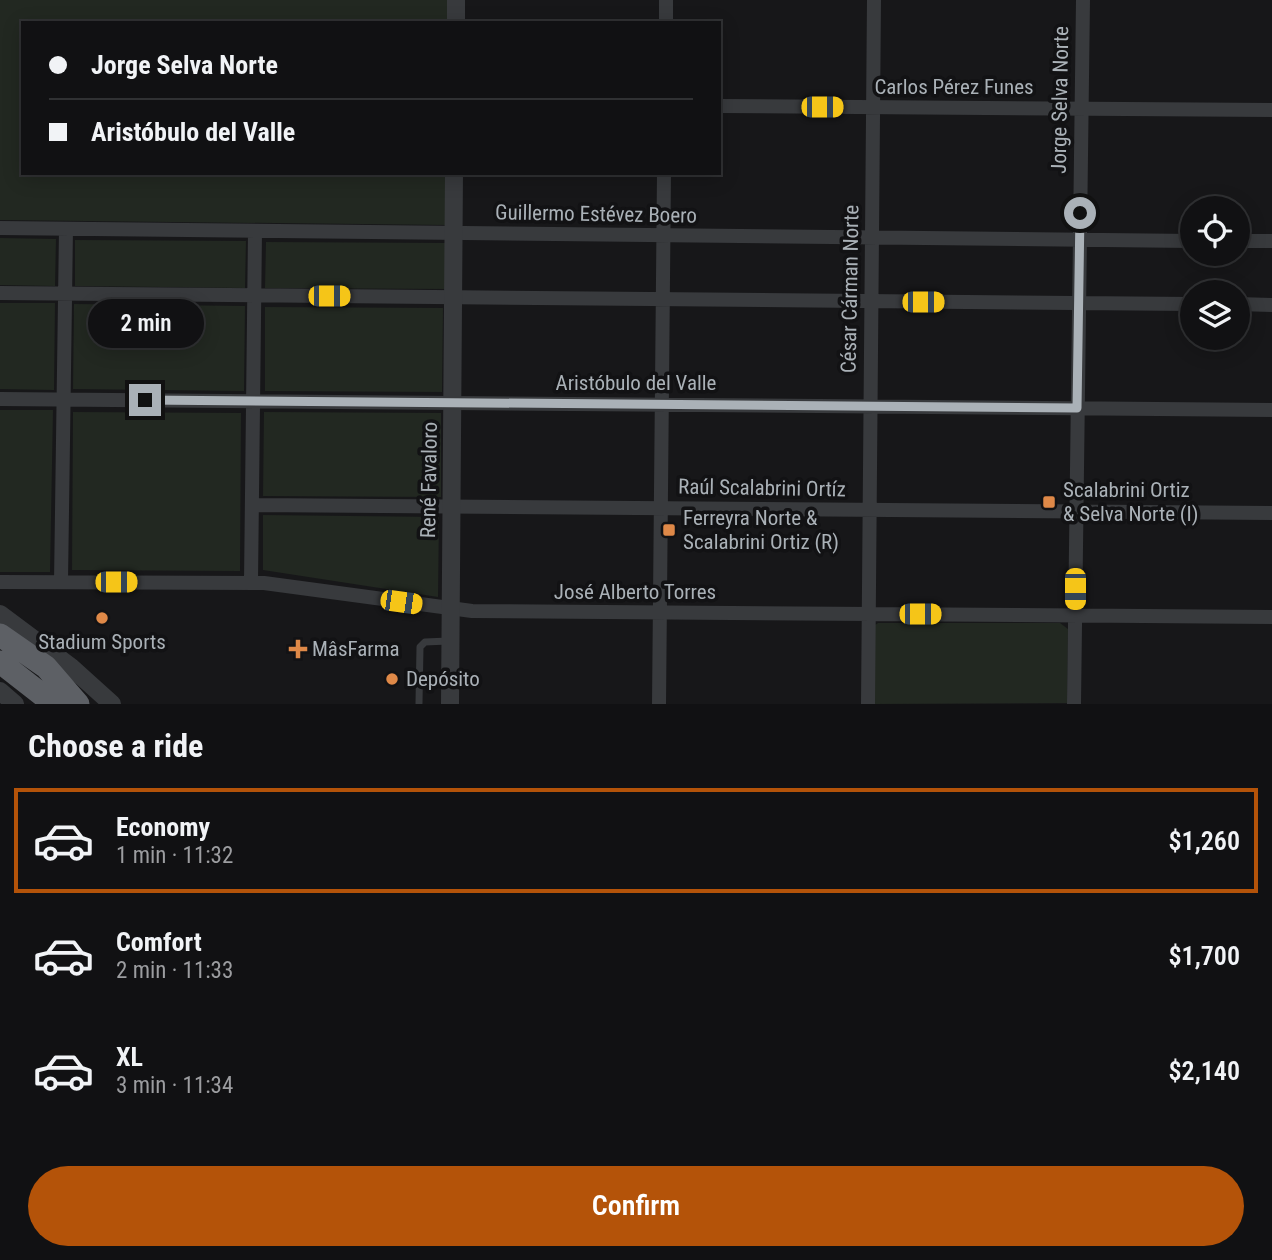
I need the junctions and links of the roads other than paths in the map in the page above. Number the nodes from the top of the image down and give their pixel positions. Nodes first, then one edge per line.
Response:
1 (456, 0) edge
2 (666, 0) edge
3 (874, 0) edge
4 (1083, 0) edge
5 (456, 21) edge
6 (666, 21) edge
7 (721, 106) edge
8 (873, 107) junction
9 (1081, 108) junction
10 (1272, 110) edge
11 (454, 175) edge
12 (664, 175) edge
13 (0, 228) edge
14 (66, 229) junction
15 (255, 231) junction
16 (454, 233) junction
17 (663, 235) junction
18 (872, 237) junction
19 (1080, 239) junction
20 (1180, 240) edge
21 (1250, 241) edge
22 (1272, 241) edge
23 (0, 293) edge
24 (65, 294) junction
25 (254, 295) junction
26 (453, 297) junction
27 (663, 299) junction
28 (871, 301) junction
29 (1079, 303) junction
30 (1180, 304) edge
31 (1250, 304) edge
32 (1272, 305) edge
33 (0, 399) edge
34 (64, 399) junction
35 (253, 401) junction
36 (452, 403) junction
37 (661, 404) junction
38 (870, 406) junction
39 (1077, 408) junction
40 (1272, 410) edge
41 (252, 505) junction
42 (451, 506) junction
43 (660, 508) junction
44 (869, 510) junction
45 (1076, 512) junction
46 (1272, 513) edge
47 (0, 582) edge
48 (61, 582) junction
49 (251, 582) junction
50 (450, 610) junction
51 (659, 613) junction
52 (0, 614) edge
53 (868, 614) junction
54 (1075, 615) junction
55 (1272, 617) edge
56 (0, 635) edge
57 (450, 641) junction
58 (0, 645) edge
59 (0, 662) edge
60 (0, 672) edge
61 (32, 686) junction
62 (0, 691) edge
63 (419, 703) edge
64 (15, 704) edge
65 (54, 704) edge
66 (76, 704) edge
67 (113, 704) edge
68 (450, 704) edge
69 (659, 704) edge
70 (867, 704) edge
71 (1074, 704) edge

1 - 5 street
2 - 6 street
3 - 8 street, César Cárman Norte
4 - 9 street, Jorge Selva Norte
7 - 8 street, Carlos Pérez Funes
8 - 9 street, Carlos Pérez Funes
8 - 18 street, César Cárman Norte
9 - 10 street, Carlos Pérez Funes
9 - 19 street, Jorge Selva Norte
11 - 16 street, René Favaloro
12 - 17 street
13 - 14 street, Guillermo Estévez Boero
14 - 15 street, Guillermo Estévez Boero
14 - 24 street
15 - 16 street, Guillermo Estévez Boero
15 - 25 street
16 - 17 street, Guillermo Estévez Boero
16 - 26 street, René Favaloro
17 - 18 street, Guillermo Estévez Boero
17 - 27 street
18 - 19 street, Guillermo Estévez Boero
18 - 28 street, César Cárman Norte
19 - 20 street, Guillermo Estévez Boero
19 - 29 street, Jorge Selva Norte
21 - 22 street
23 - 24 street
24 - 25 street
24 - 34 street
25 - 26 street
25 - 35 street
26 - 27 street
26 - 36 street, René Favaloro
27 - 28 street
27 - 37 street
28 - 29 street
28 - 38 street, César Cárman Norte
29 - 30 street
29 - 39 street, Jorge Selva Norte
31 - 32 street
33 - 34 street, Aristóbulo del Valle
34 - 35 street, Aristóbulo del Valle
34 - 48 street
35 - 36 street, Aristóbulo del Valle
35 - 41 street
36 - 37 street, Aristóbulo del Valle
36 - 42 street, René Favaloro
37 - 38 street, Aristóbulo del Valle
37 - 43 street
38 - 39 street, Aristóbulo del Valle
38 - 44 street, César Cárman Norte
39 - 40 street, Aristóbulo del Valle
39 - 45 street, Jorge Selva Norte
41 - 42 street, Raúl Scalabrini Ortíz
41 - 49 street
42 - 43 street, Raúl Scalabrini Ortíz
42 - 50 street, René Favaloro
43 - 44 street, Raúl Scalabrini Ortíz
43 - 51 street
44 - 45 street, Raúl Scalabrini Ortíz
44 - 53 street, César Cárman Norte
45 - 46 street, Raúl Scalabrini Ortíz
45 - 54 street, Jorge Selva Norte
47 - 48 street, José Alberto Torres
48 - 49 street, José Alberto Torres
49 - 50 street, José Alberto Torres
50 - 51 street, José Alberto Torres
50 - 57 street, René Favaloro
51 - 53 street, José Alberto Torres
51 - 69 street
52 - 67 street
53 - 54 street, José Alberto Torres
53 - 70 street, César Cárman Norte
54 - 55 street, José Alberto Torres
54 - 71 street, Jorge Selva Norte
56 - 66 highway
57 - 63 lane
57 - 68 street, René Favaloro
58 - 66 highway
59 - 61 highway
60 - 61 highway
61 - 65 highway
62 - 64 street

